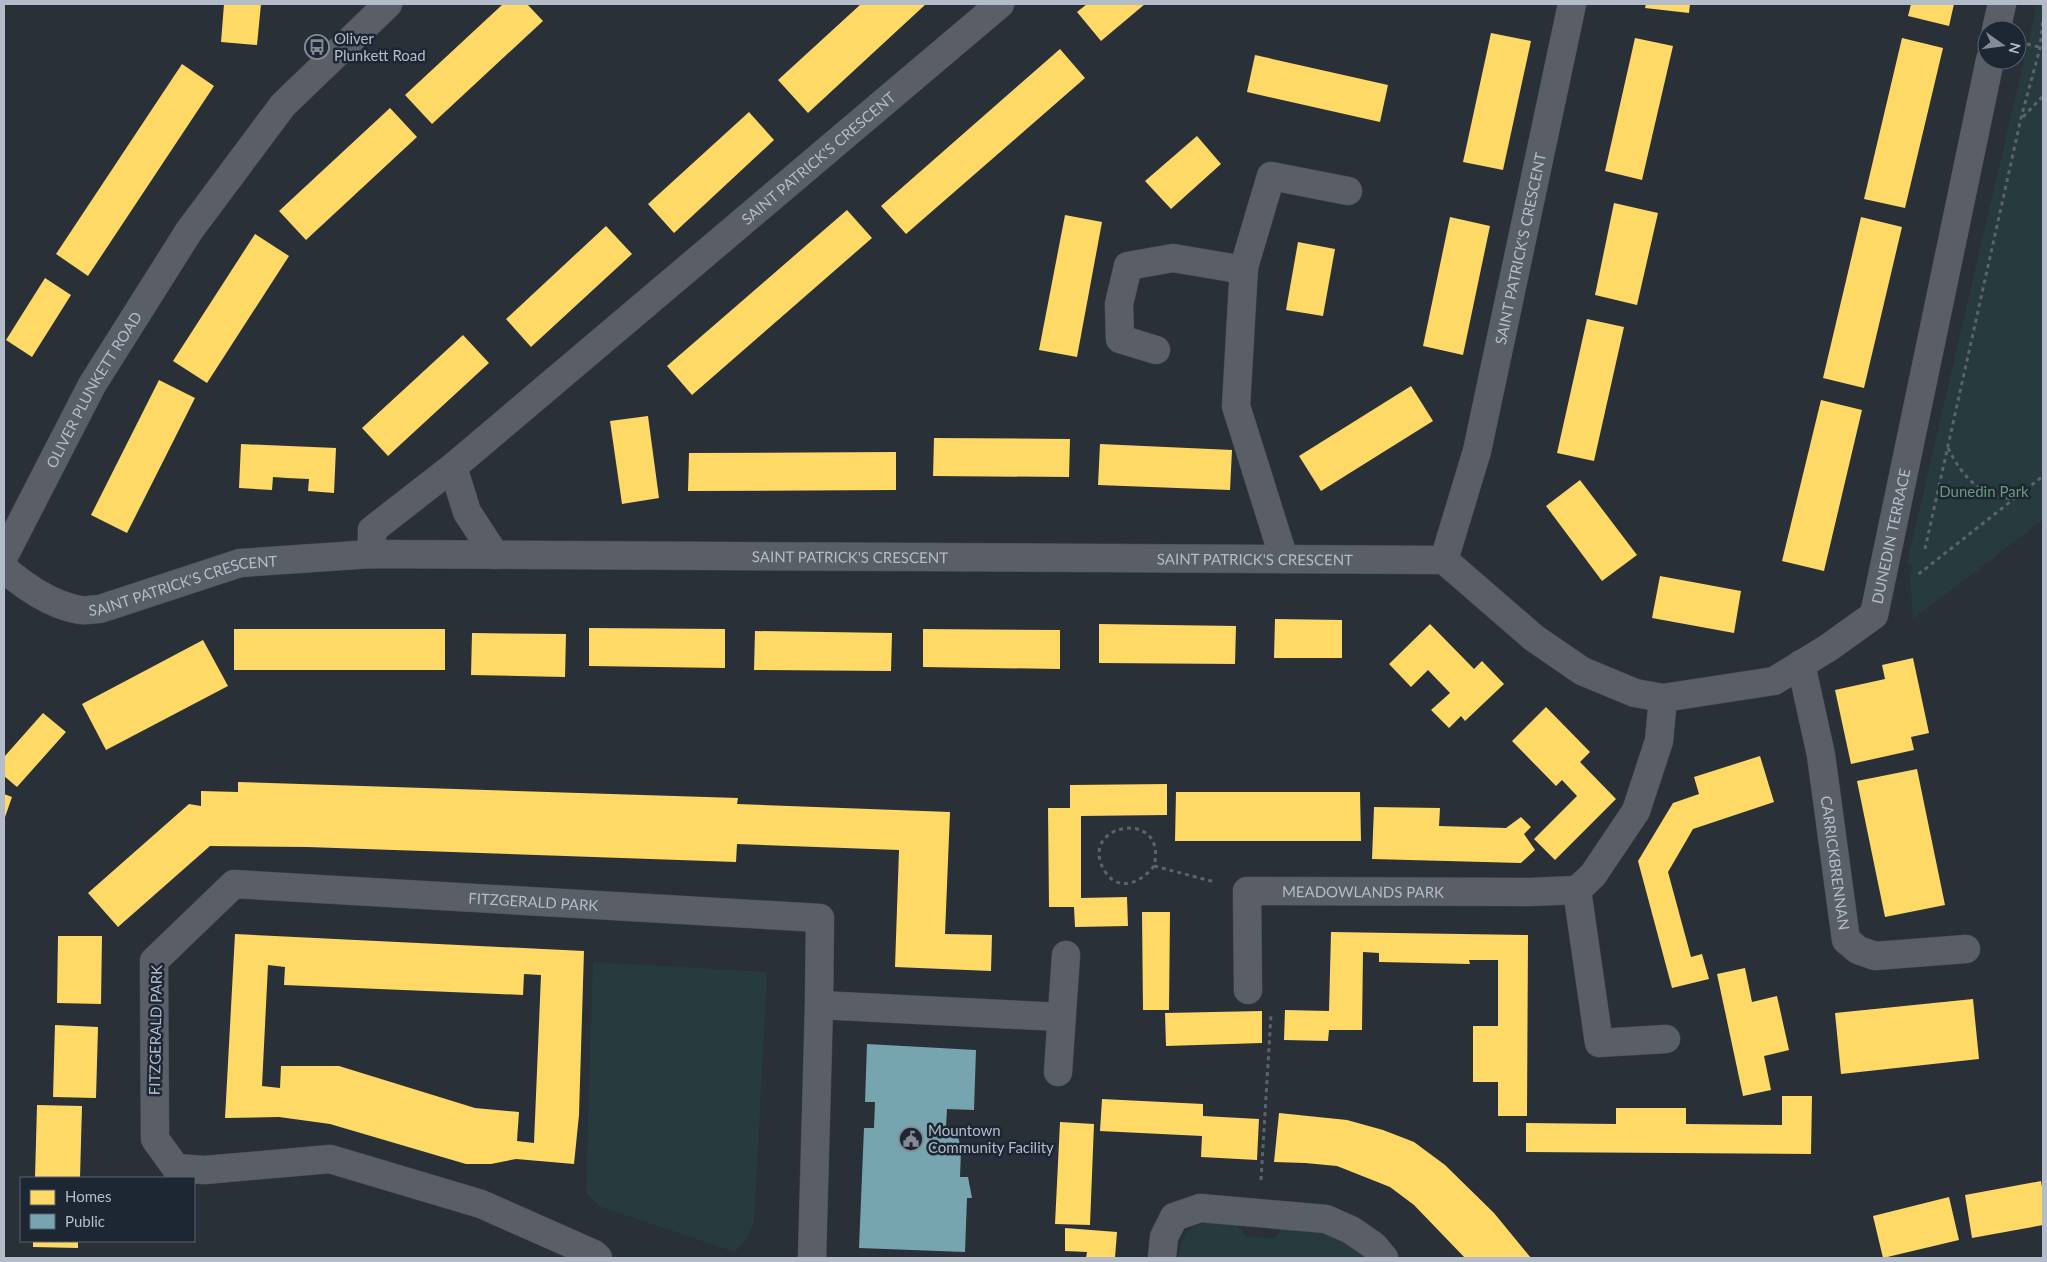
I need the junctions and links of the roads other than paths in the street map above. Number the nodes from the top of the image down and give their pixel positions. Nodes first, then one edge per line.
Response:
1 (388, 4) edge
2 (1000, 4) edge
3 (1572, 4) edge
4 (2002, 4) edge
5 (1998, 20) edge
6 (1988, 70) edge
7 (1348, 191) dead end
8 (1244, 270) junction
9 (1156, 350) dead end
10 (453, 467) junction
11 (372, 554) junction
12 (495, 555) junction
13 (4, 556) edge
14 (1284, 559) junction
15 (1444, 560) junction
16 (4, 569) edge
17 (1801, 664) junction
18 (1663, 698) junction
19 (1577, 890) junction
20 (1966, 949) dead end
21 (1066, 956) dead end
22 (1248, 990) road end
23 (819, 1004) junction
24 (1062, 1017) junction
25 (1666, 1039) dead end
26 (1058, 1072) dead end
27 (598, 1258) edge
28 (812, 1258) edge
29 (1162, 1258) edge
30 (1384, 1258) edge

1 - 13 street, OLIVER PLUNKETT ROAD
2 - 10 street, SAINT PATRICK'S CRESCENT
3 - 15 street, SAINT PATRICK'S CRESCENT
4 - 5 street
6 - 17 street, DUNEDIN TERRACE
7 - 8 street
8 - 9 street
8 - 14 street
10 - 11 street, SAINT PATRICK'S CRESCENT
10 - 12 street
11 - 12 street, SAINT PATRICK'S CRESCENT
11 - 16 street, SAINT PATRICK'S CRESCENT
12 - 14 street, SAINT PATRICK'S CRESCENT
14 - 15 street, SAINT PATRICK'S CRESCENT
15 - 18 street, DUNEDIN TERRACE
17 - 18 street, DUNEDIN TERRACE
17 - 20 street, CARRICKBRENNAN
18 - 19 street
19 - 22 street, MEADOWLANDS PARK
19 - 25 street
21 - 24 street
23 - 24 street
23 - 27 street, FITZGERALD PARK
23 - 28 street
24 - 26 street
29 - 30 street

